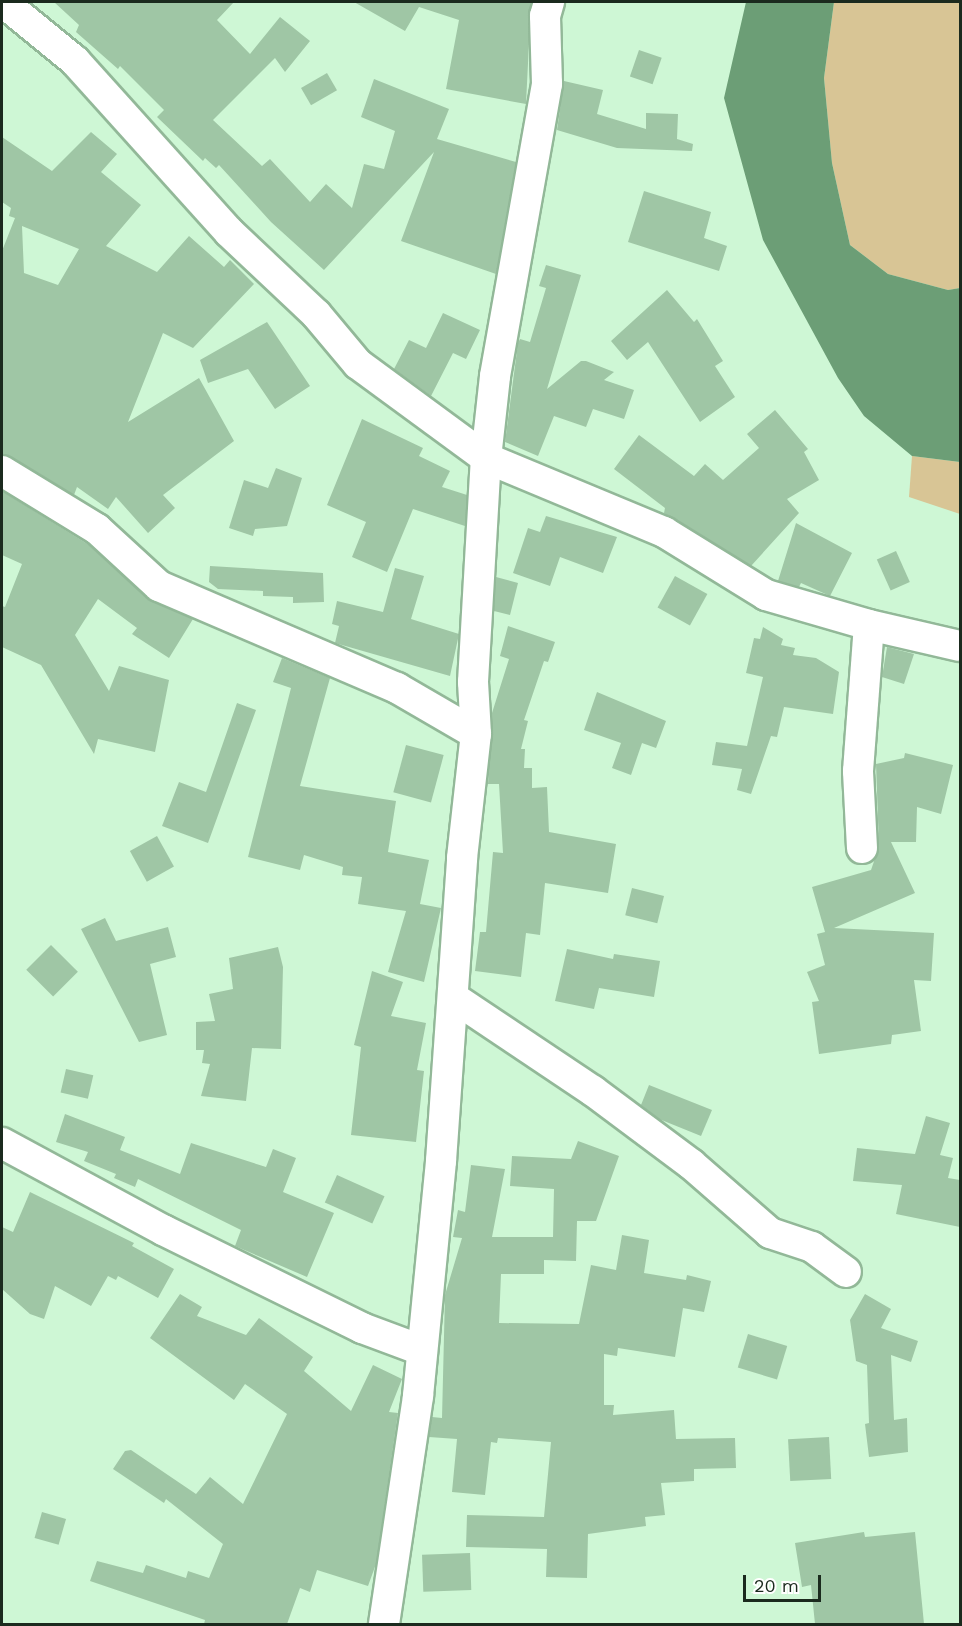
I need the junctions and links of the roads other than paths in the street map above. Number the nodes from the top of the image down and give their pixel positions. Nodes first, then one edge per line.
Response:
1 (3, 2) edge
2 (549, 2) edge
3 (486, 458) junction
4 (2, 471) edge
5 (869, 626) junction
6 (960, 646) edge
7 (476, 734) junction
8 (862, 848) dead end
9 (454, 998) junction
10 (2, 1143) edge
11 (846, 1272) dead end
12 (421, 1350) junction
13 (384, 1624) edge

1 - 3 street
2 - 3 street
3 - 5 street
3 - 7 street
4 - 7 street
5 - 6 street
5 - 8 street
7 - 9 street
9 - 11 street
9 - 12 street
10 - 12 street
12 - 13 street

